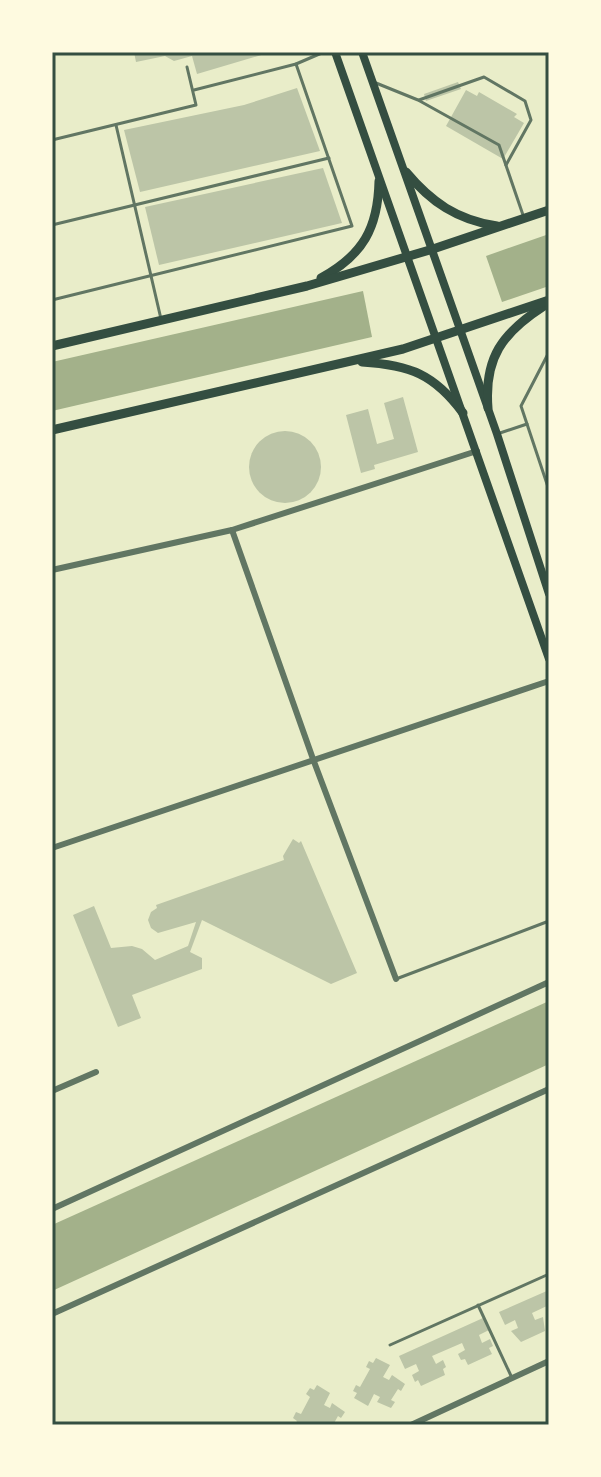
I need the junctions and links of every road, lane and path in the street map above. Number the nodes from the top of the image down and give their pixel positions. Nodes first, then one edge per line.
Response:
1 (324, 52) edge
2 (335, 52) edge
3 (362, 52) edge
4 (296, 64) junction
5 (187, 67) dead end
6 (373, 82) junction
7 (192, 90) junction
8 (418, 100) junction
9 (116, 125) junction
10 (52, 140) edge
11 (329, 158) junction
12 (506, 165) junction
13 (406, 172) junction
14 (379, 181) junction
15 (134, 204) junction
16 (549, 210) edge
17 (525, 219) junction
18 (52, 225) edge
19 (500, 226) junction
20 (433, 249) junction
21 (405, 257) junction
22 (151, 275) junction
23 (307, 286) junction
24 (52, 300) edge
25 (549, 302) edge
26 (162, 320) junction
27 (461, 331) junction
28 (435, 339) junction
29 (52, 346) edge
30 (549, 352) edge
31 (351, 361) junction
32 (488, 408) junction
33 (463, 413) junction
34 (527, 424) junction
35 (52, 430) edge
36 (497, 434) junction
37 (477, 451) junction
38 (549, 490) edge
39 (232, 530) junction
40 (52, 570) edge
41 (546, 576) edge
42 (549, 594) edge
43 (549, 659) edge
44 (549, 681) edge
45 (313, 759) junction
46 (52, 848) edge
47 (549, 921) edge
48 (396, 979) joint
49 (549, 982) edge
50 (96, 1072) dead end
51 (549, 1089) edge
52 (52, 1091) edge
53 (52, 1209) edge
54 (549, 1274) edge
55 (478, 1305) junction
56 (52, 1314) edge
57 (390, 1345) dead end
58 (549, 1361) edge
59 (512, 1378) junction
60 (411, 1425) edge

1 - 4 lane
2 - 14 main road
3 - 6 main road
4 - 7 lane
4 - 11 lane
5 - 7 lane
6 - 8 lane
6 - 13 main road
7 - 9 lane
8 - 12 lane
8 - 12 lane
9 - 10 lane
9 - 15 lane
11 - 15 lane
11 - 22 lane
12 - 17 lane
13 - 19 main road
13 - 20 main road
14 - 21 main road
14 - 23 main road
15 - 18 lane
15 - 22 lane
16 - 17 main road
17 - 19 main road
19 - 20 main road
20 - 21 main road
20 - 27 main road
21 - 23 main road
21 - 28 main road
22 - 24 lane
22 - 26 lane
23 - 26 main road
25 - 27 main road
25 - 32 main road
26 - 29 main road
27 - 28 main road
27 - 32 main road
28 - 31 main road
28 - 33 main road
30 - 34 lane
31 - 33 main road
31 - 35 main road
32 - 36 main road
33 - 37 main road
34 - 36 lane
34 - 38 lane
36 - 41 main road
37 - 39 street
37 - 43 main road
39 - 40 street
39 - 45 street
41 - 42 main road
44 - 45 street
45 - 46 street
45 - 48 street
47 - 48 lane
49 - 53 street
50 - 52 street
51 - 56 street
54 - 55 lane
55 - 57 lane
55 - 59 lane
58 - 59 street
59 - 60 street

